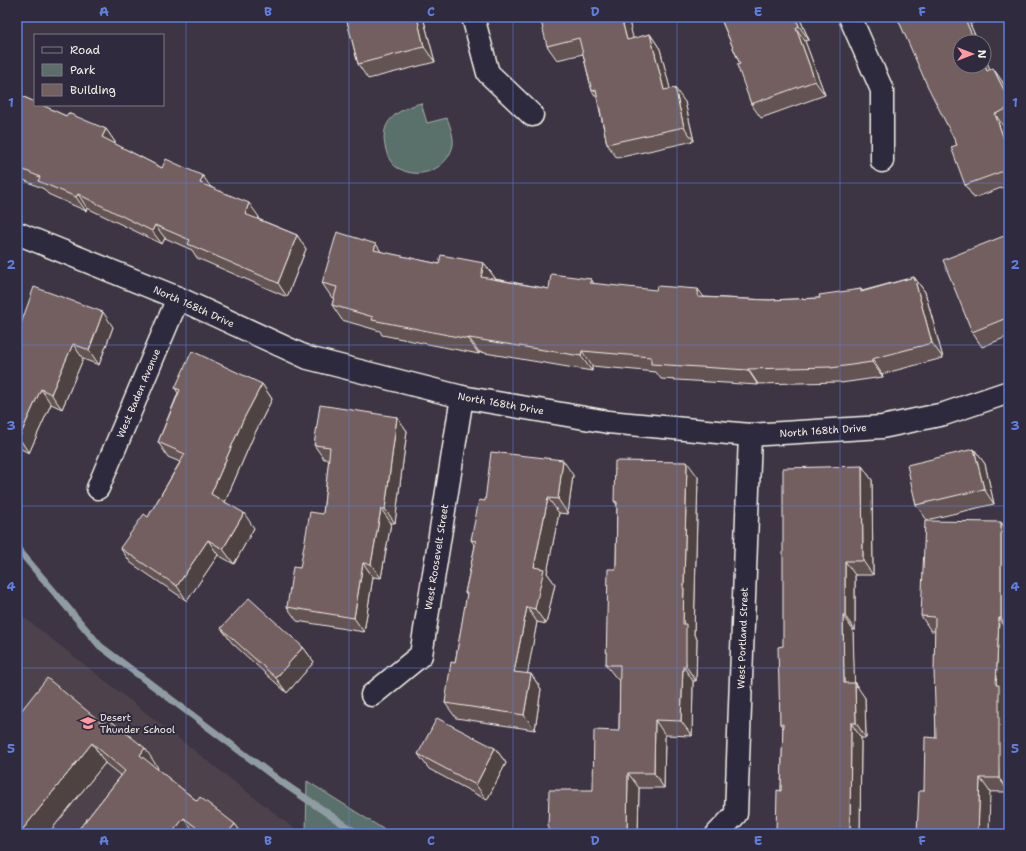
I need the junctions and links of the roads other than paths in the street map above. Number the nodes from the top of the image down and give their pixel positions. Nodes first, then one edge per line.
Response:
1 (473, 17) edge
2 (850, 17) edge
3 (532, 115) dead end
4 (882, 161) dead end
5 (17, 233) edge
6 (178, 298) junction
7 (1008, 395) edge
8 (462, 397) junction
9 (750, 435) junction
10 (98, 488) dead end
11 (372, 695) dead end
12 (717, 834) edge

1 - 3 street
2 - 4 street
5 - 6 street, North 168th Drive
6 - 8 street, North 168th Drive
6 - 10 street, West Baden Avenue
7 - 9 street, North 168th Drive
8 - 9 street, North 168th Drive
8 - 11 street, West Roosevelt Street
9 - 12 street, West Portland Street

